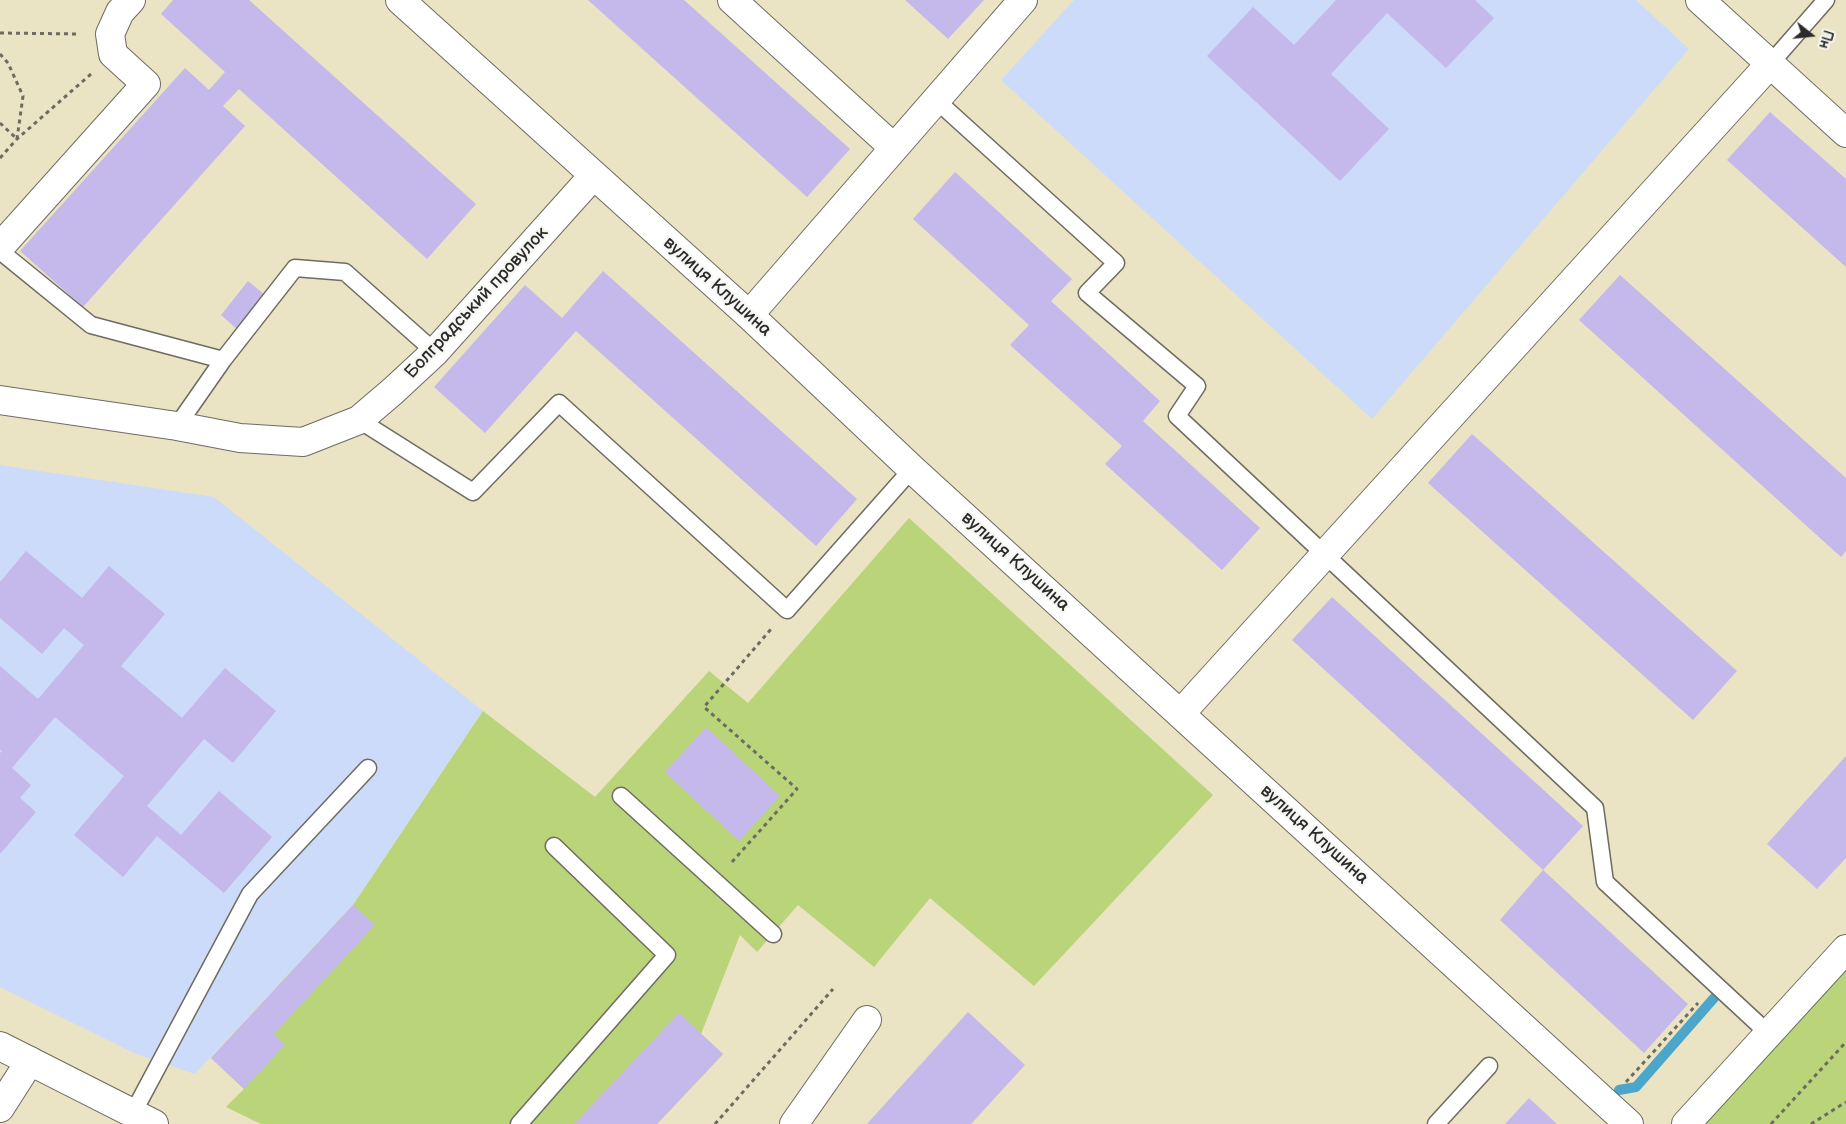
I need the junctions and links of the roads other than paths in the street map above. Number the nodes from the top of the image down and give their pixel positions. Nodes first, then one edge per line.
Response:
1 (131, 0) edge
2 (732, 0) edge
3 (1023, 0) edge
4 (1700, 0) edge
5 (1826, 0) edge
6 (416, 5) edge
7 (1770, 64) junction
8 (936, 100) junction
9 (1846, 133) edge
10 (894, 148) junction
11 (593, 176) junction
12 (0, 249) edge
13 (749, 315) junction
14 (435, 352) junction
15 (223, 360) junction
16 (0, 400) edge
17 (359, 420) junction
18 (177, 426) junction
19 (912, 469) junction
20 (1326, 554) junction
21 (1181, 713) junction
22 (368, 768) dead end
23 (621, 796) dead end
24 (554, 846) dead end
25 (773, 934) dead end
26 (1846, 949) edge
27 (867, 1020) dead end
28 (1768, 1034) junction
29 (0, 1046) edge
30 (30, 1061) junction
31 (1489, 1066) dead end
32 (0, 1108) edge
33 (143, 1119) edge
34 (519, 1124) edge
35 (794, 1124) edge
36 (1436, 1124) edge
37 (1629, 1124) edge
38 (1686, 1124) edge

1 - 12 street
2 - 10 street
3 - 8 street
4 - 7 street
5 - 7 lane
6 - 11 street, вулиця Клушина
7 - 9 street
7 - 20 street
8 - 10 street
8 - 20 lane
10 - 13 street
11 - 13 street, вулиця Клушина
11 - 14 street, Болградський провулок
12 - 15 lane
13 - 19 street, вулиця Клушина
14 - 15 lane
14 - 17 street, Болградський провулок
15 - 18 lane
16 - 18 street, Болградський провулок
17 - 18 street, Болградський провулок
17 - 19 lane
19 - 21 street, вулиця Клушина
20 - 21 street
20 - 28 lane
21 - 37 street, вулиця Клушина
22 - 33 lane
23 - 25 lane
24 - 34 lane
26 - 28 street
27 - 35 street
28 - 38 street
29 - 30 street
30 - 32 street
30 - 33 street
31 - 36 lane

